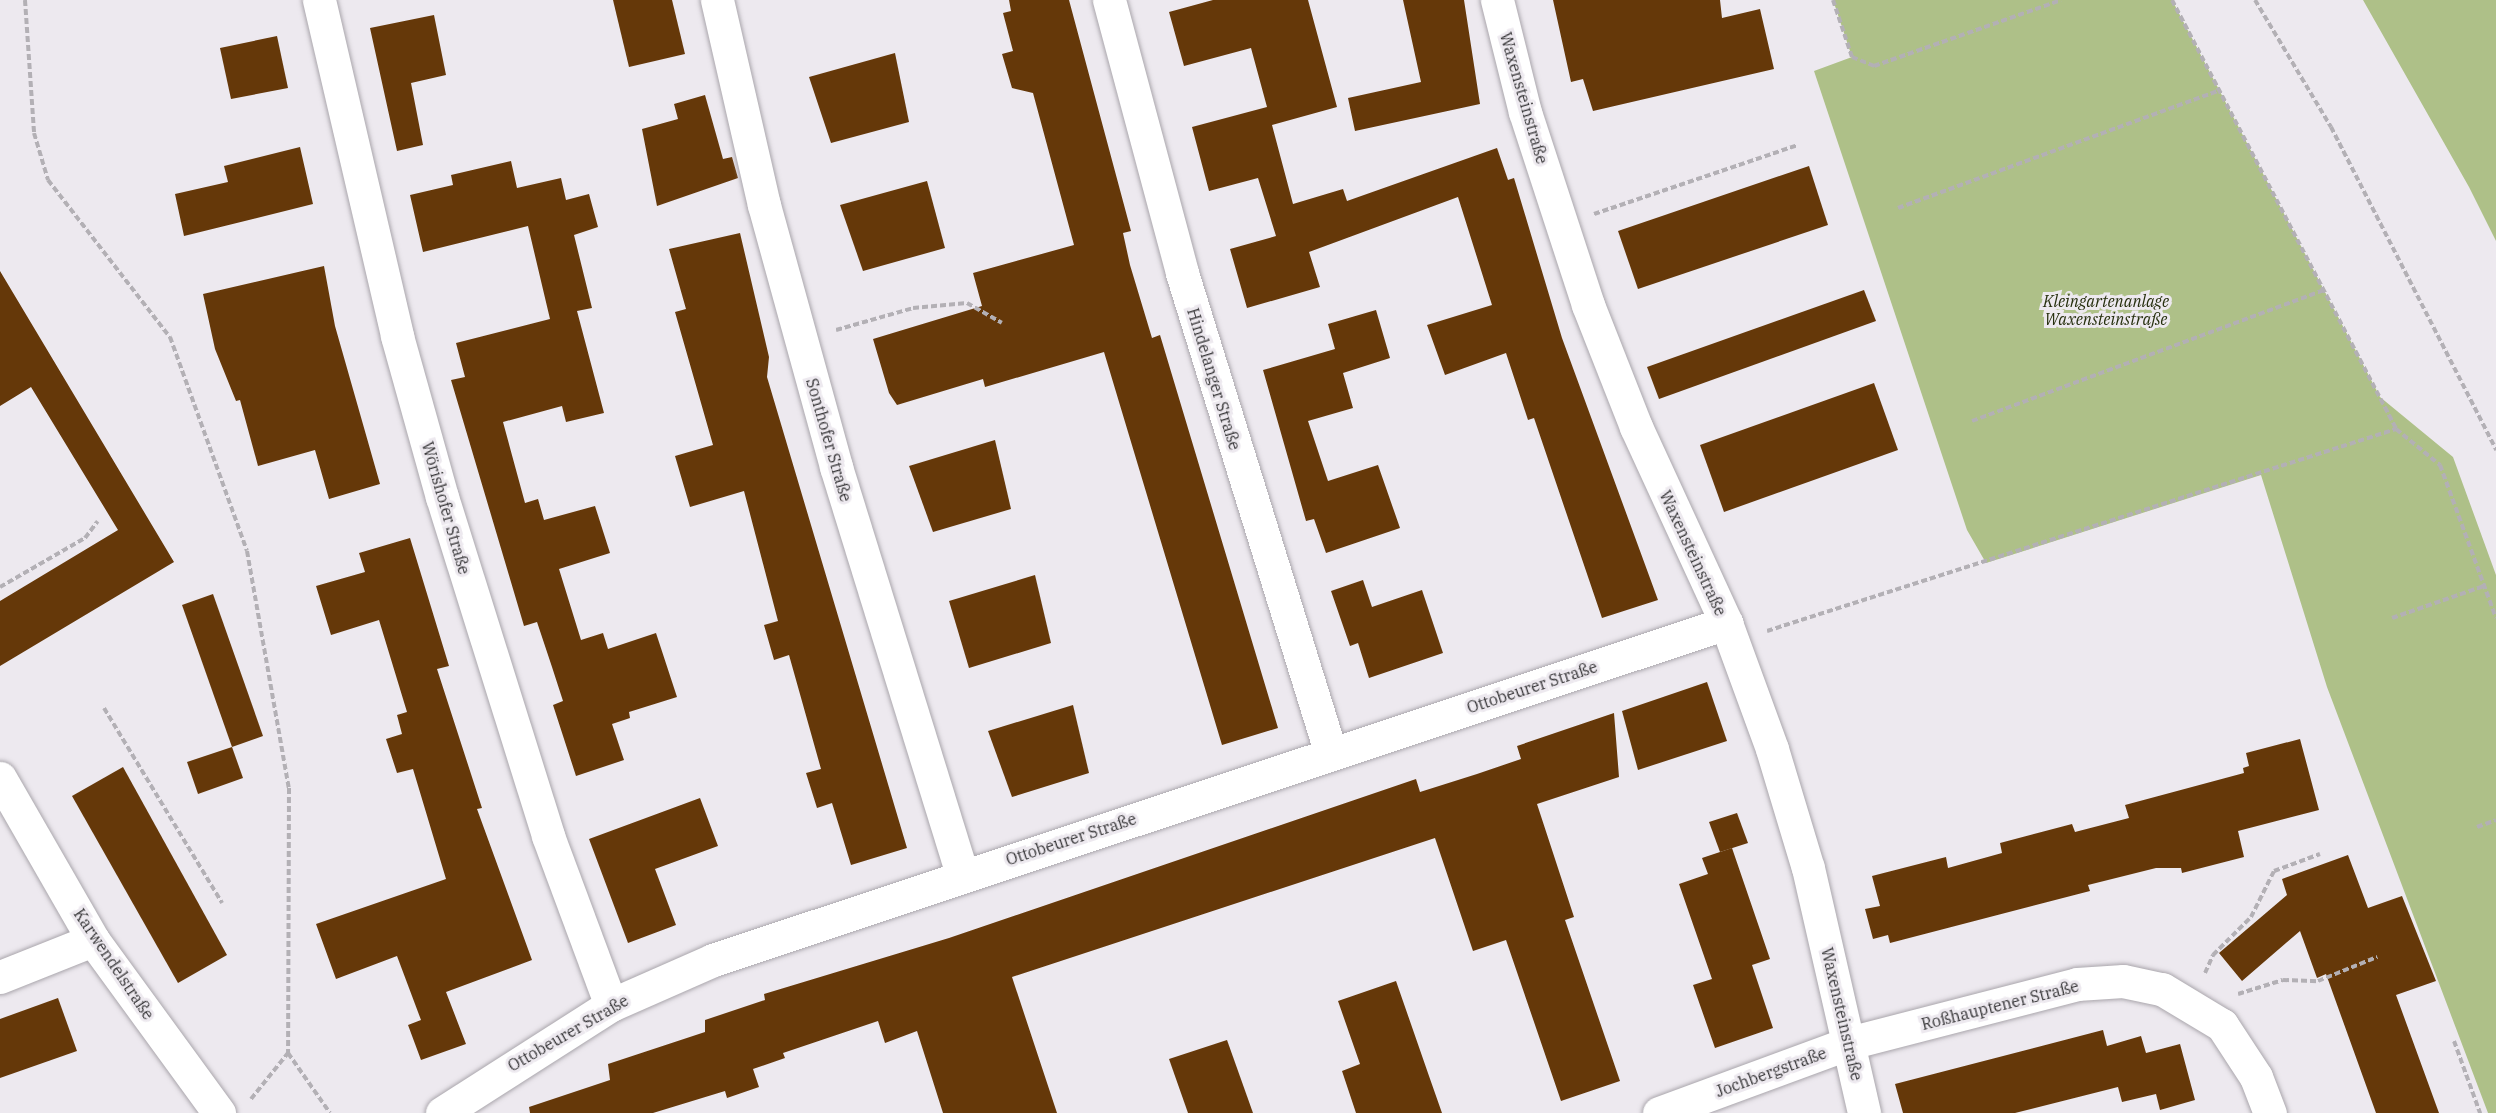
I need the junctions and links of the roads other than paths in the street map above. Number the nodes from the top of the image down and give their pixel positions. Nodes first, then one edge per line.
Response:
1 (319, 0) edge
2 (717, 0) edge
3 (1108, 0) edge
4 (1497, 0) edge
5 (1729, 632) junction
6 (1331, 754) junction
7 (0, 778) edge
8 (962, 875) junction
9 (93, 940) junction
10 (0, 977) edge
11 (611, 1005) junction
12 (1849, 1043) junction
13 (232, 1109) edge
14 (442, 1113) edge
15 (1659, 1113) edge
16 (1864, 1113) edge
17 (2270, 1113) edge

1 - 11 street, Wörishofer Straße
2 - 8 street, Sonthofer Straße
3 - 6 street, Hindelanger Straße
4 - 5 street, Waxensteinstraße
5 - 6 street, Ottobeurer Straße
5 - 12 street, Waxensteinstraße
6 - 8 street, Ottobeurer Straße
7 - 9 street, Karwendelstraße
8 - 11 street, Ottobeurer Straße
9 - 10 street
9 - 13 street, Karwendelstraße
11 - 14 street, Ottobeurer Straße
12 - 15 street, Jochbergstraße
12 - 16 street, Waxensteinstraße
12 - 17 street, Roßhauptener Straße

